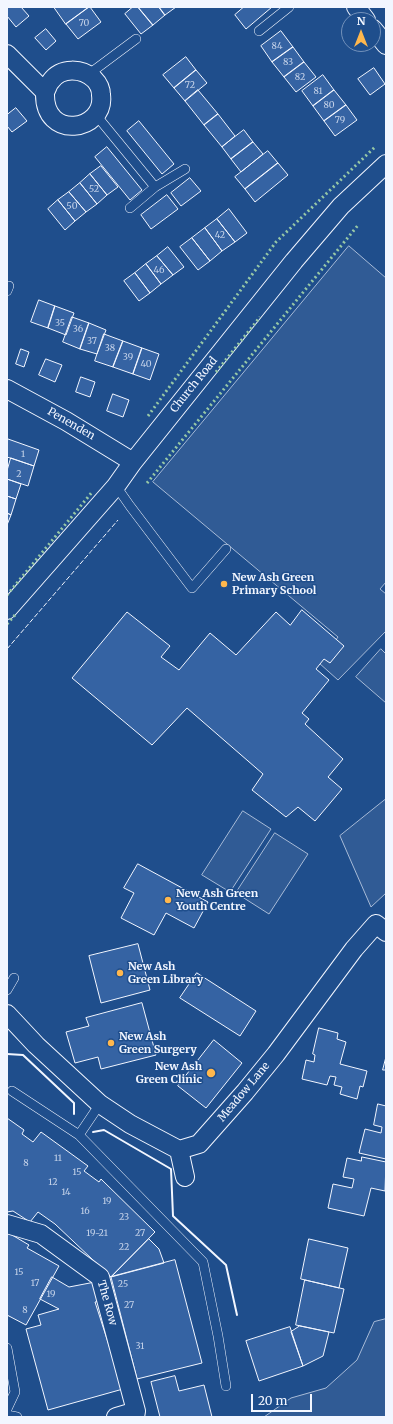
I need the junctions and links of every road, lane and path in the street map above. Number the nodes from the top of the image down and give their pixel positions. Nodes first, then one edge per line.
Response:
1 (289, 7) edge
2 (260, 31) dead end
3 (136, 39) dead end
4 (7, 54) edge
5 (88, 74) junction
6 (45, 92) junction
7 (96, 116) junction
8 (386, 164) edge
9 (185, 169) dead end
10 (155, 187) junction
11 (130, 208) dead end
12 (7, 389) edge
13 (133, 462) junction
14 (116, 486) junction
15 (226, 549) dead end
16 (7, 610) edge
17 (386, 932) edge
18 (14, 978) dead end
19 (7, 990) edge
20 (7, 1014) edge
21 (12, 1091) dead end
22 (100, 1104) junction
23 (79, 1135) junction
24 (179, 1150) junction
25 (185, 1177) dead end
26 (7, 1224) edge
27 (7, 1348) edge
28 (226, 1386) dead end
29 (7, 1408) edge
30 (136, 1414) edge
31 (7, 1415) edge
32 (17, 1417) edge
33 (116, 1417) edge

1 - 2 lane
3 - 5 lane
4 - 6 street
5 - 6 street
5 - 7 street
6 - 7 street
7 - 10 lane
8 - 13 street, Church Road
9 - 10 lane
10 - 11 lane
12 - 13 street, Penenden
13 - 14 street, Church Road
14 - 15 lane
14 - 16 street, Church Road
17 - 24 street, Meadow Lane
18 - 19 lane
20 - 22 street
21 - 23 lane
22 - 23 lane
22 - 24 street
23 - 28 lane
24 - 25 street
26 - 30 street, The Row
27 - 29 lane
30 - 33 street, The Row
31 - 32 lane

